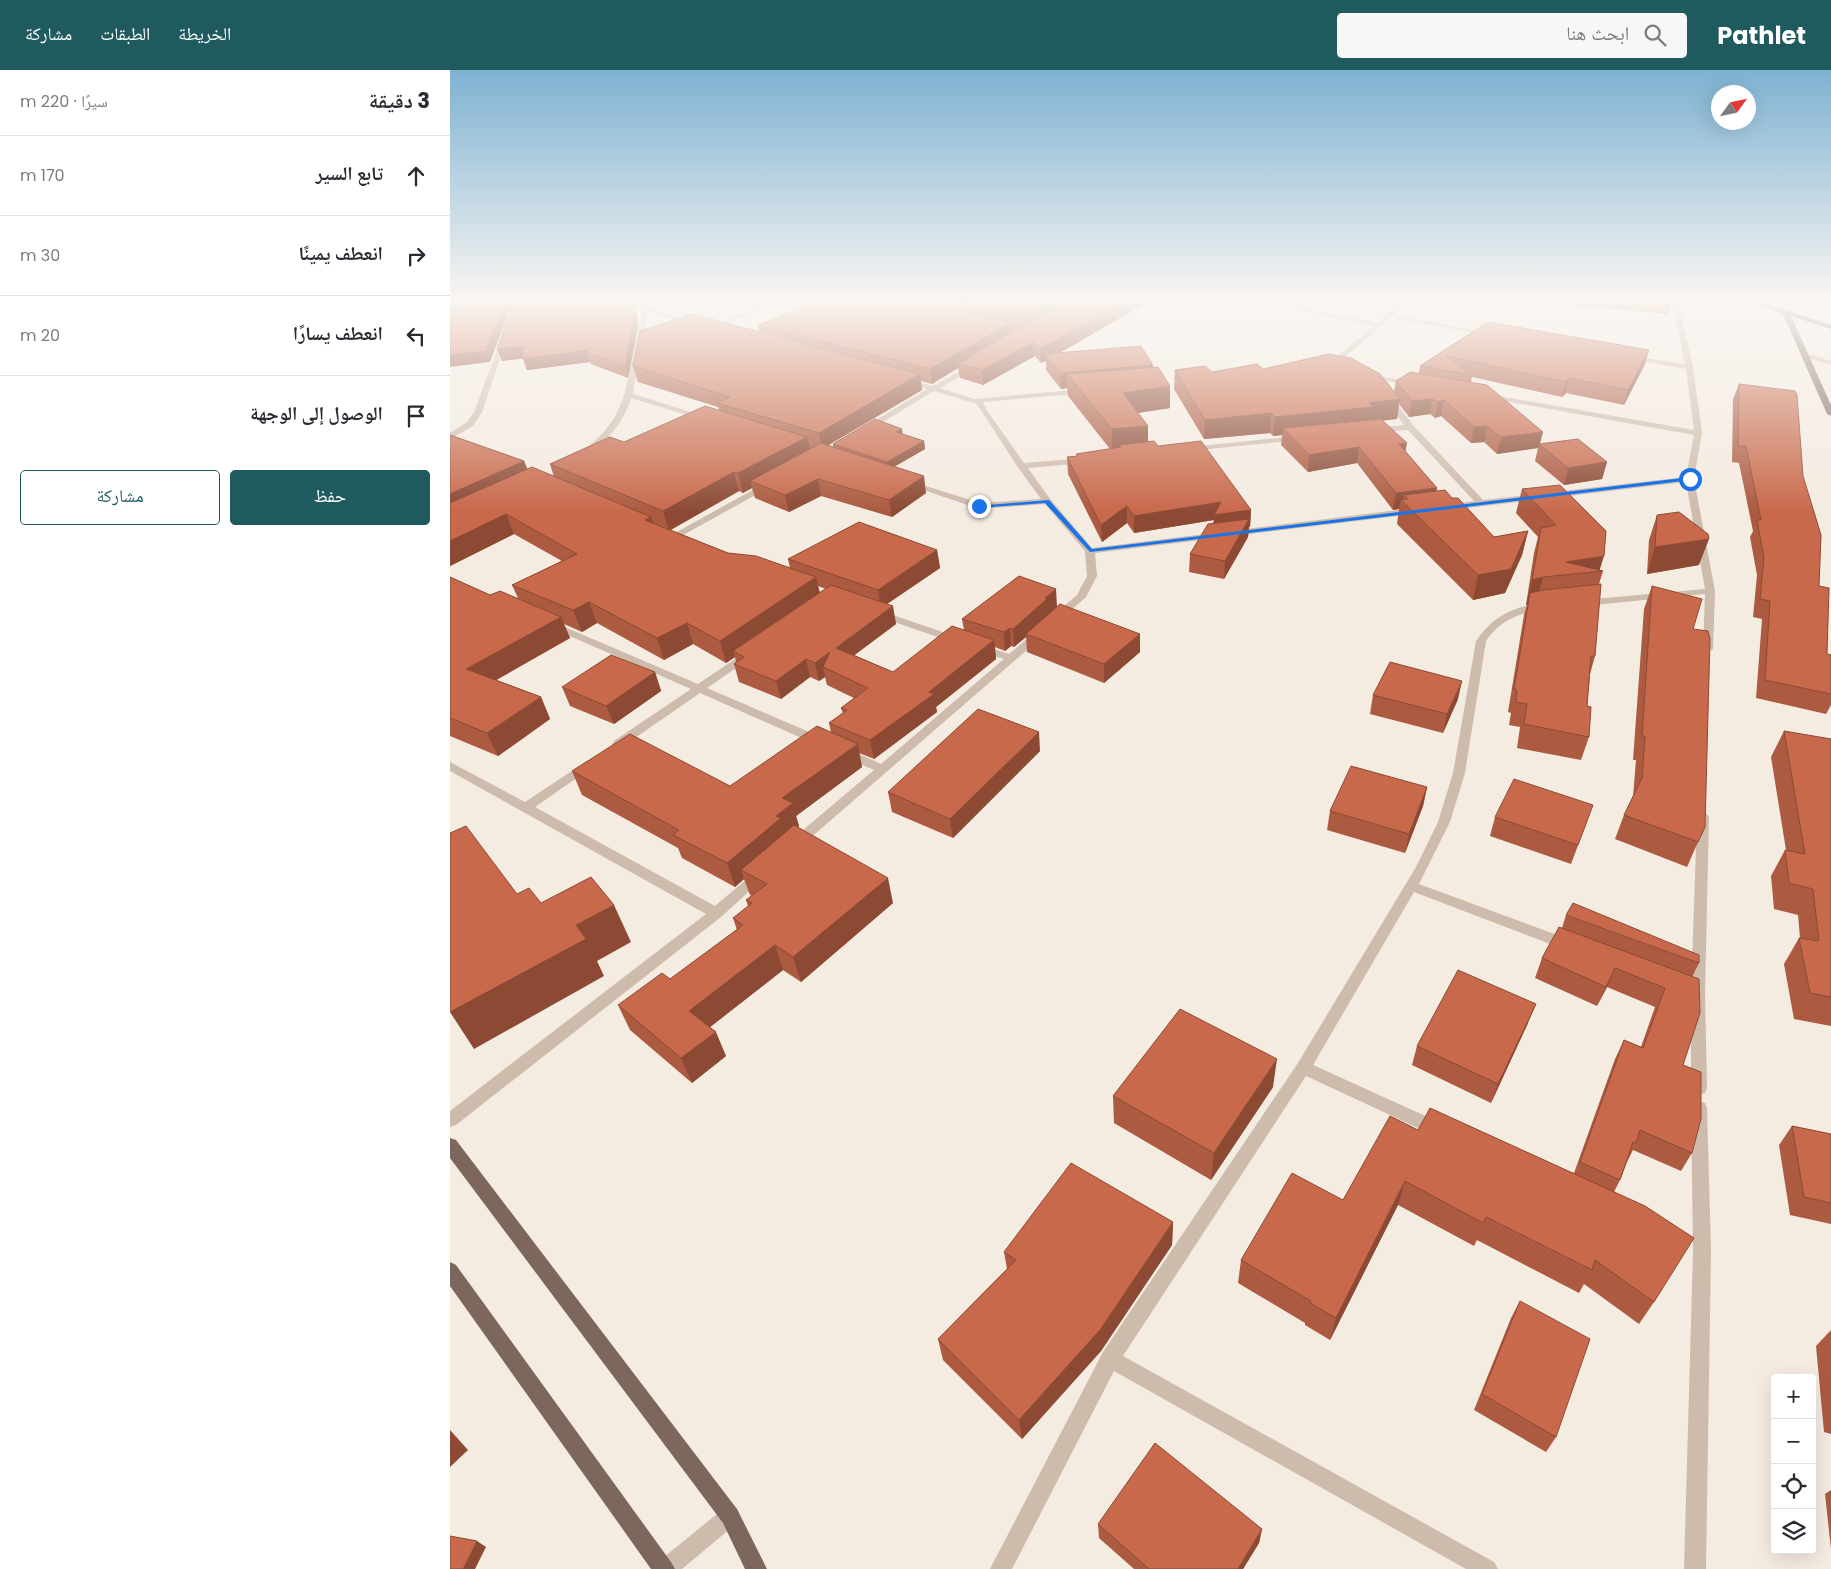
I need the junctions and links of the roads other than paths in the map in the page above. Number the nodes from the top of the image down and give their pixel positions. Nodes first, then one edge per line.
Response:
1 (492, 372) edge
2 (633, 372) edge
3 (962, 372) edge
4 (1690, 372) edge
5 (1812, 372) edge
6 (898, 378) edge
7 (1419, 385) edge
8 (936, 388) junction
9 (1094, 390) edge
10 (1477, 394) edge
11 (629, 395) junction
12 (977, 400) junction
13 (1831, 414) edge
14 (712, 420) edge
15 (1410, 427) junction
16 (1361, 432) edge
17 (1698, 433) junction
18 (855, 435) edge
19 (450, 438) edge
20 (1303, 438) edge
21 (1176, 450) edge
22 (580, 457) edge
23 (1089, 460) edge
24 (1021, 466) junction
25 (1690, 479) junction
26 (772, 482) edge
27 (905, 482) edge
28 (1047, 501) junction
29 (1480, 503) junction
30 (1441, 508) edge
31 (1422, 510) edge
32 (671, 538) edge
33 (1090, 551) junction
34 (1710, 591) junction
35 (870, 610) edge
36 (539, 619) edge
37 (754, 651) edge
38 (1012, 658) junction
39 (1708, 660) edge
40 (699, 689) junction
41 (612, 748) edge
42 (596, 759) edge
43 (450, 766) edge
44 (881, 768) junction
45 (525, 808) junction
46 (1703, 808) edge
47 (784, 854) edge
48 (769, 867) edge
49 (1412, 886) junction
50 (716, 913) junction
51 (1578, 949) edge
52 (1303, 1068) junction
53 (450, 1120) edge
54 (1448, 1134) edge
55 (450, 1145) edge
56 (1683, 1243) edge
57 (1702, 1251) junction
58 (450, 1271) edge
59 (1110, 1360) junction
60 (730, 1516) junction
61 (664, 1569) edge
62 (756, 1569) edge
63 (1001, 1569) edge
64 (1487, 1569) edge
65 (1695, 1569) edge

1 - 19 street
2 - 11 street
3 - 8 street
4 - 17 street
5 - 13 main road
6 - 8 street
7 - 15 street
8 - 12 street
8 - 18 street
9 - 12 street
10 - 17 street
11 - 14 street
11 - 22 street
12 - 24 street
15 - 16 street
15 - 29 street
17 - 25 street
20 - 21 street
23 - 24 street
24 - 28 street
25 - 29 street
25 - 34 street
26 - 32 street
27 - 28 street
28 - 33 street
29 - 30 street
31 - 33 street
33 - 38 street
34 - 39 street
34 - 49 street
35 - 38 street
36 - 40 street
37 - 40 street
38 - 44 street
40 - 41 street
40 - 44 street
42 - 45 street
43 - 45 street
44 - 47 street
45 - 50 street
46 - 57 street
48 - 50 street
49 - 51 street
49 - 52 street
50 - 53 street
52 - 54 street
52 - 59 street
55 - 60 main road
56 - 57 street
57 - 65 street
58 - 61 main road
59 - 63 street
59 - 64 street
60 - 61 street
60 - 62 main road

